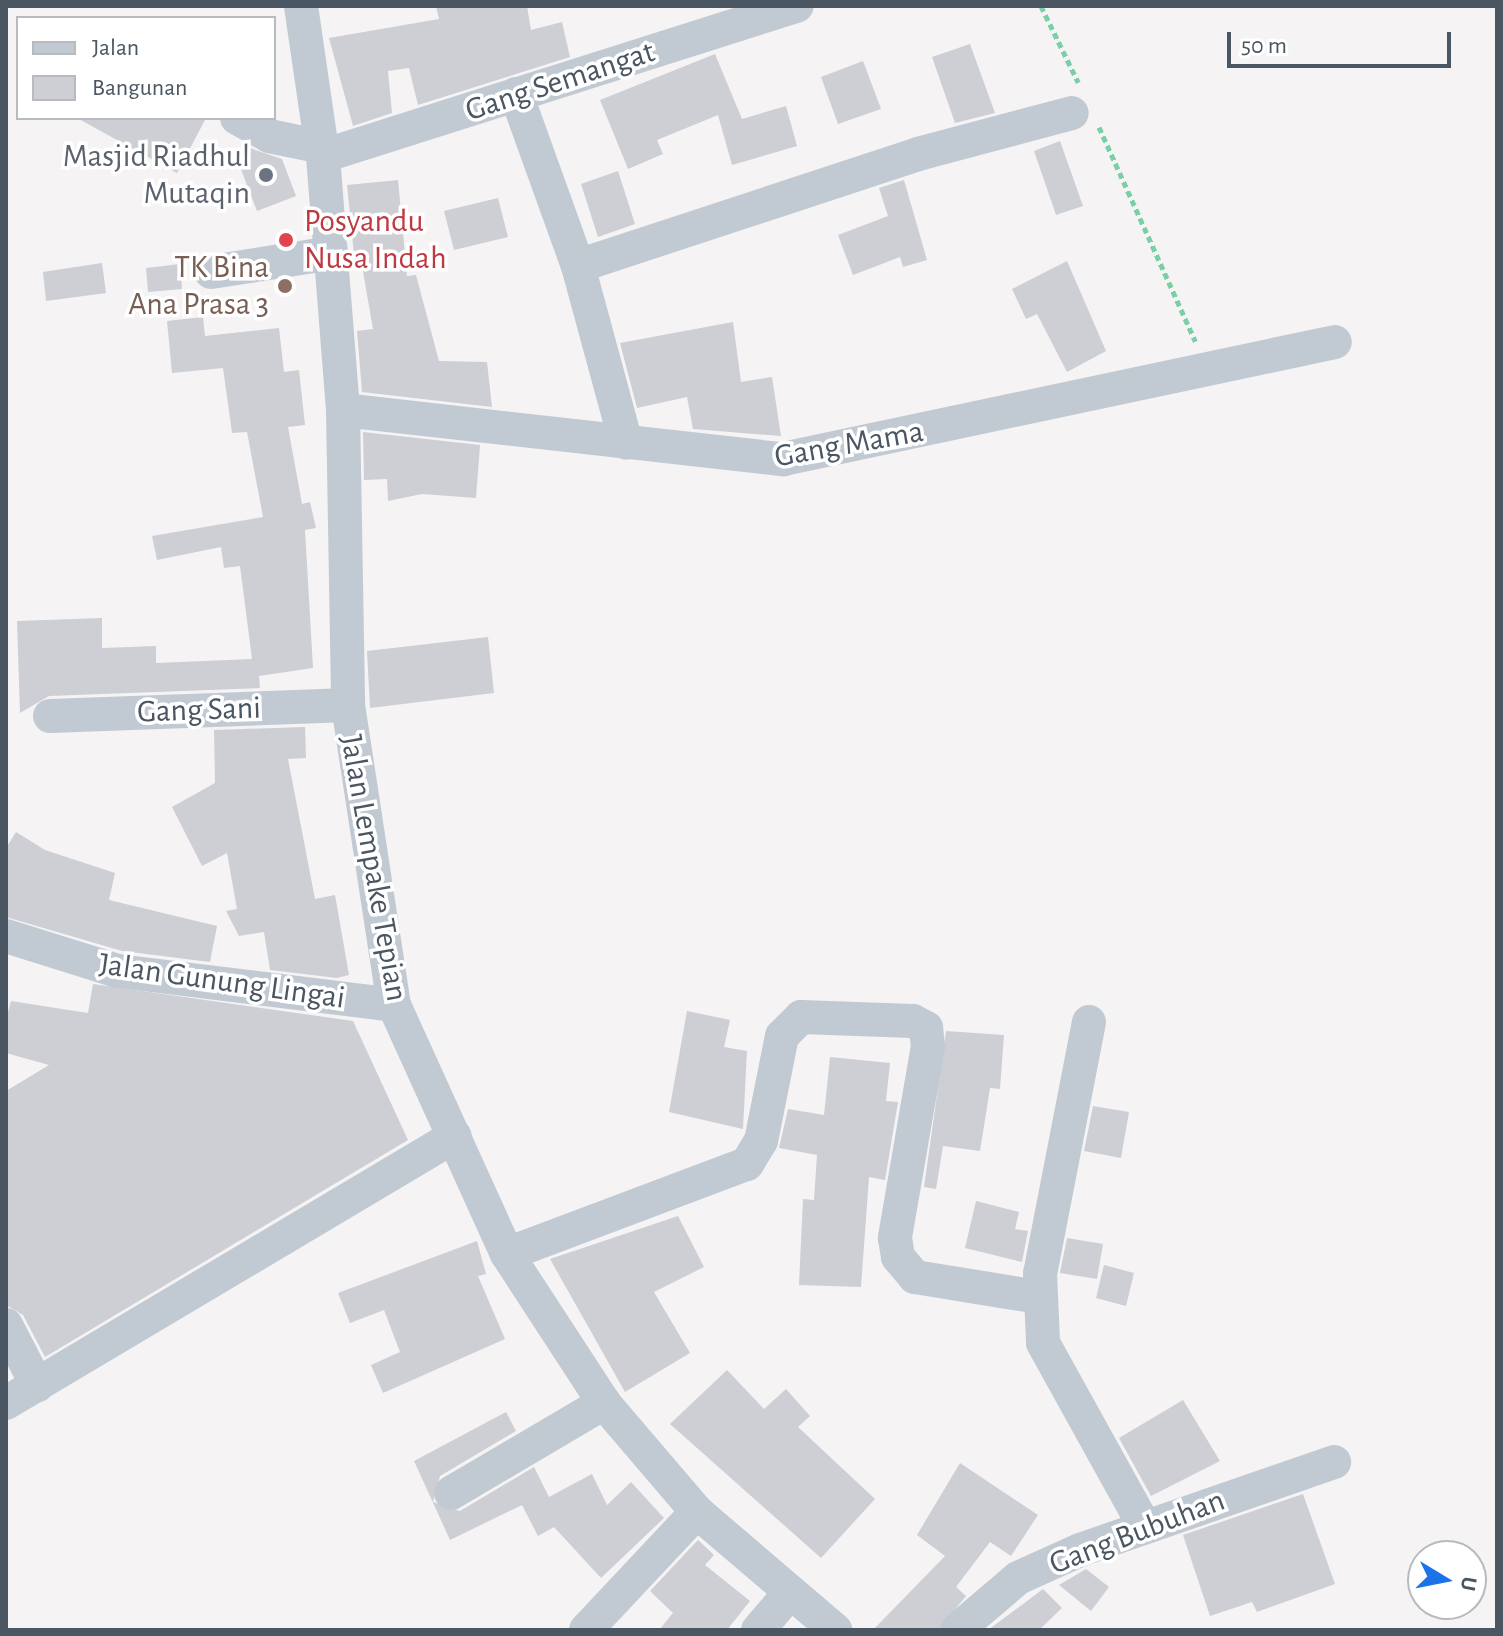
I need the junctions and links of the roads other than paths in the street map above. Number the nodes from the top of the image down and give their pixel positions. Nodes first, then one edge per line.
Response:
1 (301, 6) edge
2 (797, 6) edge
3 (516, 94) junction
4 (1084, 109) road end
5 (241, 120) edge
6 (322, 151) junction
7 (332, 253) junction
8 (578, 266) junction
9 (211, 272) dead end
10 (1335, 342) dead end
11 (343, 410) junction
12 (626, 443) junction
13 (348, 705) junction
14 (50, 716) dead end
15 (6, 936) edge
16 (394, 1005) junction
17 (1089, 1022) dead end
18 (455, 1136) junction
19 (507, 1254) junction
20 (1038, 1297) junction
21 (6, 1325) edge
22 (37, 1385) junction
23 (6, 1403) edge
24 (604, 1403) junction
25 (1334, 1462) dead end
26 (451, 1493) dead end
27 (697, 1512) junction
28 (1144, 1525) junction
29 (788, 1595) junction
30 (586, 1630) edge
31 (758, 1630) edge
32 (835, 1630) edge
33 (957, 1630) edge

1 - 6 street, Jalan Lempake Tepian
2 - 3 street, Gang Semangat
3 - 6 street, Gang Semangat
3 - 8 street
4 - 8 street
5 - 6 street
6 - 7 street, Jalan Lempake Tepian
7 - 9 street
7 - 11 street, Jalan Lempake Tepian
8 - 12 street
10 - 12 street, Gang Mama
11 - 12 street, Gang Mama
11 - 13 street, Jalan Lempake Tepian
13 - 14 street, Gang Sani
13 - 16 street, Jalan Lempake Tepian
15 - 16 street, Jalan Gunung Lingai
16 - 18 street, Jalan Lempake Tepian
17 - 20 street
18 - 19 street, Jalan Lempake Tepian
18 - 22 street
19 - 20 street
19 - 24 street, Jalan Lempake Tepian
20 - 28 street
21 - 22 street
22 - 23 street
24 - 26 street
24 - 27 street, Jalan Lempake Tepian
25 - 28 street, Gang Bubuhan
27 - 29 street, Jalan Lempake Tepian
27 - 30 street
28 - 33 street, Gang Bubuhan
29 - 31 street
29 - 32 street, Jalan Lempake Tepian

